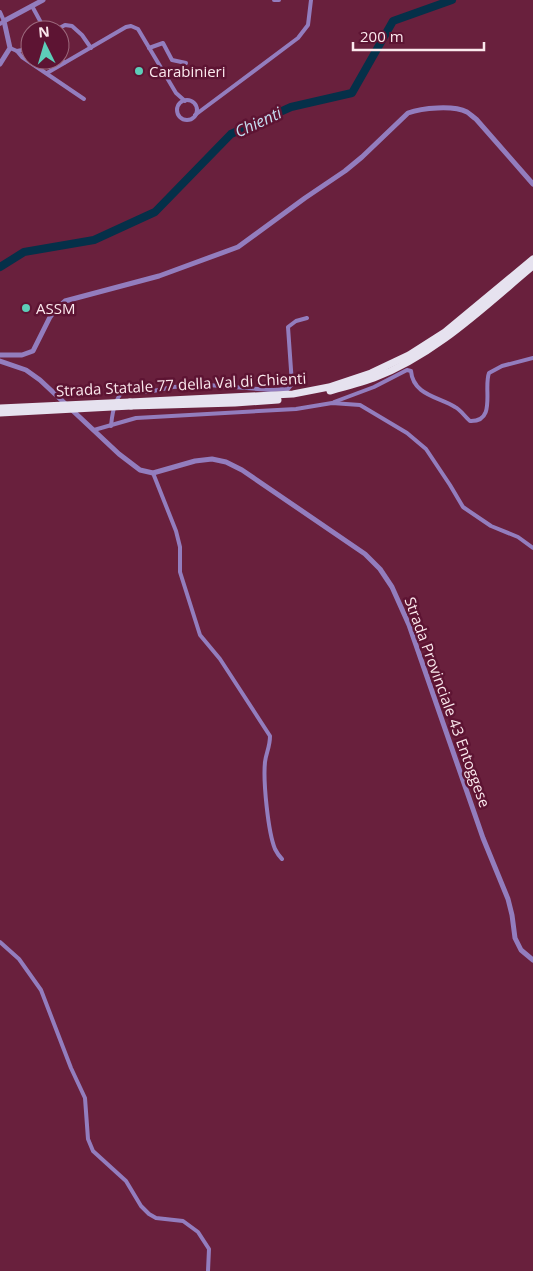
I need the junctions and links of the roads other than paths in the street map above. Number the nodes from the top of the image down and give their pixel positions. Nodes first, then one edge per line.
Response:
1 (43, 0) edge
2 (274, 0) edge
3 (279, 0) edge
4 (311, 0) edge
5 (32, 6) junction
6 (0, 12) edge
7 (40, 20) edge
8 (2, 23) edge
9 (70, 26) edge
10 (10, 48) junction
11 (91, 48) junction
12 (149, 48) junction
13 (20, 50) edge
14 (17, 51) junction
15 (70, 60) edge
16 (186, 63) dead end
17 (0, 64) edge
18 (53, 70) edge
19 (47, 74) junction
20 (176, 93) junction
21 (84, 99) dead end
22 (185, 101) junction
23 (195, 105) junction
24 (178, 106) junction
25 (206, 106) junction
26 (195, 115) junction
27 (533, 184) edge
28 (533, 259) edge
29 (533, 266) edge
30 (307, 318) dead end
31 (0, 354) edge
32 (533, 358) edge
33 (0, 361) edge
34 (332, 403) junction
35 (131, 404) junction
36 (0, 408) edge
37 (0, 413) edge
38 (110, 426) junction
39 (94, 430) junction
40 (154, 473) junction
41 (533, 548) edge
42 (282, 859) dead end
43 (0, 942) edge
44 (533, 960) edge
45 (208, 1271) edge

1 - 5 street
2 - 3 street
4 - 25 street
5 - 7 street
5 - 8 street
6 - 8 street
8 - 10 street
9 - 11 street
10 - 14 street
10 - 17 street
11 - 12 street
11 - 15 street
12 - 16 street
12 - 20 street
13 - 14 street
14 - 19 street
18 - 19 street
19 - 21 street
20 - 22 street
20 - 24 street
22 - 23 street
22 - 24 street
23 - 25 street
23 - 26 street
24 - 26 street
25 - 26 street
27 - 31 street
28 - 35 highway, Strada Statale 77 della Val di Chienti
29 - 35 highway, Strada Statale 77 della Val di Chienti
30 - 38 street
32 - 34 street
33 - 39 street
34 - 38 street
34 - 41 street
35 - 36 highway, Strada Statale 77 della Val di Chienti, bridge
35 - 37 highway, Strada Statale 77 della Val di Chienti, bridge
38 - 39 street
39 - 40 street
40 - 42 street
40 - 44 street, Strada Provinciale 43 Entoggese
43 - 45 street

